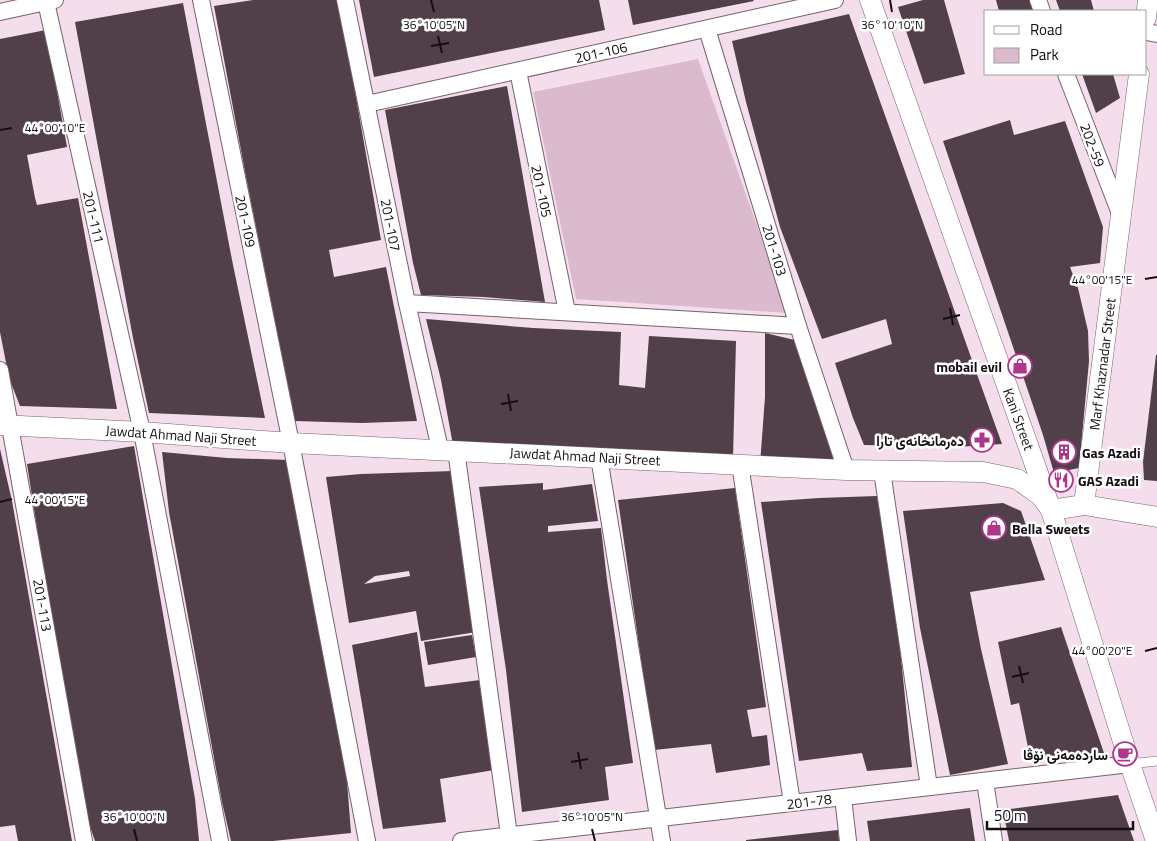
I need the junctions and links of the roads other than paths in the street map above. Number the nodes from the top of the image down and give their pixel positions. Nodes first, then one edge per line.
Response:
1 (201, 0) edge
2 (346, 0) edge
3 (834, 0) edge
4 (870, 0) edge
5 (51, 1) edge
6 (0, 12) edge
7 (707, 29) junction
8 (518, 71) junction
9 (1066, 75) edge
10 (1139, 75) edge
11 (367, 104) junction
12 (1121, 217) junction
13 (407, 303) junction
14 (567, 312) junction
15 (798, 326) junction
16 (0, 370) edge
17 (6, 425) edge
18 (142, 432) junction
19 (291, 442) junction
20 (448, 450) junction
21 (599, 457) junction
22 (740, 464) junction
23 (846, 470) junction
24 (882, 471) junction
25 (1084, 505) junction
26 (1051, 510) junction
27 (1157, 517) edge
28 (1157, 761) edge
29 (1130, 764) junction
30 (985, 781) junction
31 (929, 787) junction
32 (842, 797) junction
33 (792, 803) junction
34 (658, 818) junction
35 (510, 836) junction
36 (483, 840) edge
37 (84, 841) edge
38 (220, 841) edge
39 (367, 841) edge
40 (461, 841) edge
41 (662, 841) edge
42 (848, 841) edge
43 (994, 841) edge
44 (1156, 841) edge

1 - 19 street, 201-109
2 - 11 street, 201-107
3 - 7 street, 201-106
4 - 26 street, Kani Street
5 - 6 street
5 - 18 street, 201-111
7 - 8 street, 201-106
7 - 15 street, 201-103
8 - 11 street, 201-106
8 - 14 street, 201-105
9 - 12 street, 202-59
10 - 12 street, Marf Khaznadar Street
11 - 13 street, 201-107
12 - 25 street, Marf Khaznadar Street
13 - 14 street
13 - 20 street, 201-107
14 - 15 street
15 - 23 street, 201-103
16 - 17 street, 201-113
17 - 18 street, Jawdat Ahmad Naji Street
17 - 37 street, 201-113
18 - 19 street, Jawdat Ahmad Naji Street
18 - 38 street, 201-111
19 - 20 street, Jawdat Ahmad Naji Street
19 - 39 street, 201-109
20 - 21 street, Jawdat Ahmad Naji Street
20 - 35 street, 201-107
21 - 22 street, Jawdat Ahmad Naji Street
21 - 34 street
22 - 23 street, Jawdat Ahmad Naji Street
22 - 33 street
23 - 24 street, Jawdat Ahmad Naji Street
24 - 26 street, Jawdat Ahmad Naji Street
24 - 31 street
25 - 26 street
25 - 27 street
26 - 29 street, Kani Street
28 - 29 lane, 201-78
29 - 30 street, 201-78
29 - 44 street, Kani Street
30 - 31 street, 201-78
30 - 43 street
31 - 32 street, 201-78
32 - 33 street, 201-78
32 - 42 street
33 - 34 street, 201-78
34 - 35 street, 201-78
34 - 41 street
35 - 36 street, 201-78
36 - 40 street, 201-78

